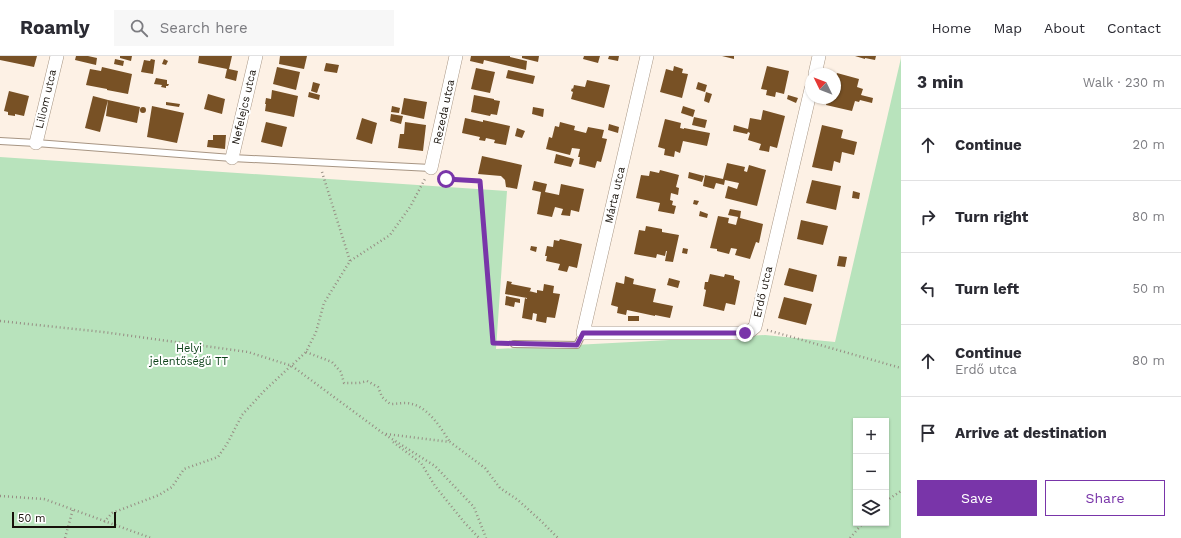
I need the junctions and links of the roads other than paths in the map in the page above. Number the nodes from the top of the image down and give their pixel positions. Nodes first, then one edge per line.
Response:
1 (57, 56) edge
2 (256, 56) edge
3 (456, 56) edge
4 (647, 56) edge
5 (819, 56) edge
6 (816, 68) edge
7 (807, 104) edge
8 (0, 141) edge
9 (36, 143) junction
10 (232, 158) junction
11 (431, 168) joint
12 (583, 333) junction
13 (514, 344) road end

1 - 9 street, Liliom utca
2 - 10 street, Nefelejcs utca
3 - 11 street, Rezeda utca
4 - 12 street, Márta utca
5 - 6 street
7 - 12 street, Erdő utca
8 - 9 lane
9 - 10 lane
10 - 11 lane
12 - 13 lane

